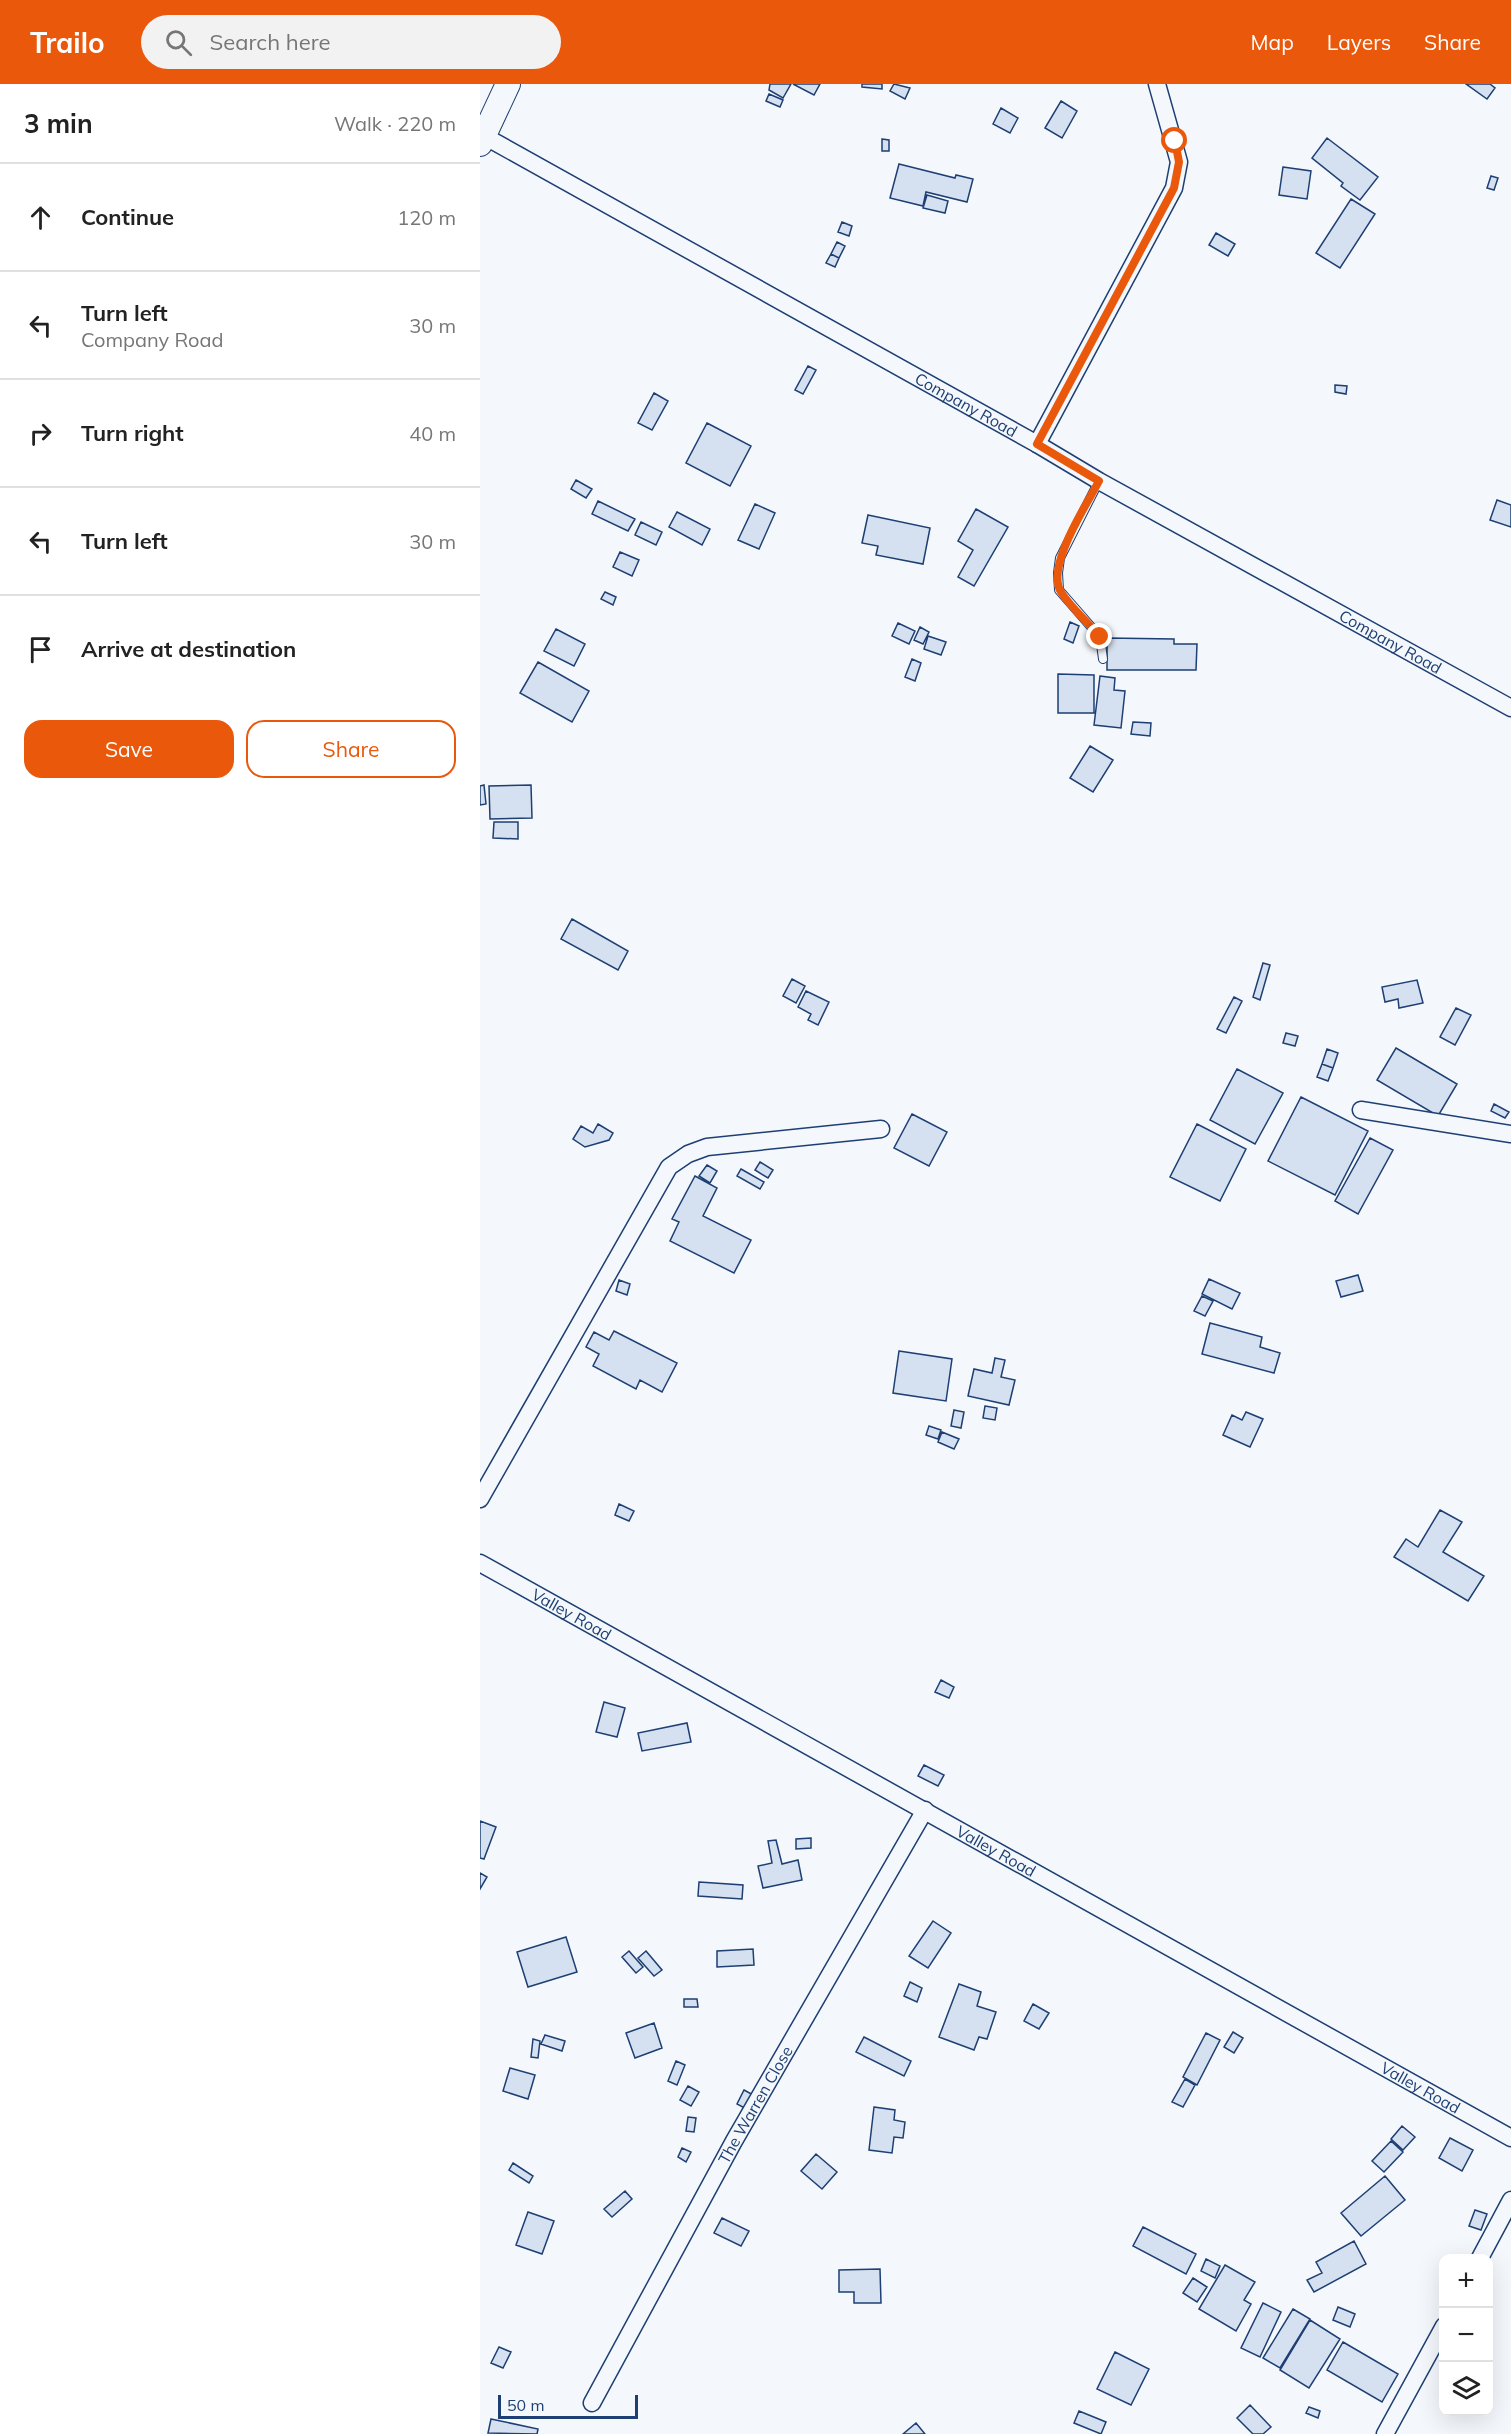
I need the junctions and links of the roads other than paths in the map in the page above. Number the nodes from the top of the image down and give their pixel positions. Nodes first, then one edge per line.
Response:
1 (508, 84) edge
2 (1157, 84) edge
3 (482, 140) edge
4 (1037, 444) junction
5 (1099, 481) junction
6 (1103, 659) dead end
7 (1511, 708) edge
8 (1360, 1110) dead end
9 (881, 1129) dead end
10 (1511, 1134) edge
11 (480, 1499) edge
12 (480, 1563) edge
13 (926, 1810) junction
14 (1511, 2138) edge
15 (1511, 2200) edge
16 (1483, 2254) edge
17 (1439, 2333) edge
18 (592, 2403) dead end
19 (1385, 2434) edge

1 - 3 main road
2 - 4 street
3 - 4 street, Company Road
4 - 5 street, Company Road
5 - 6 lane
5 - 7 street, Company Road
8 - 10 street
9 - 11 street
12 - 13 street, Valley Road
13 - 14 street, Valley Road
13 - 18 street, The Warren Close
15 - 16 street
17 - 19 street

